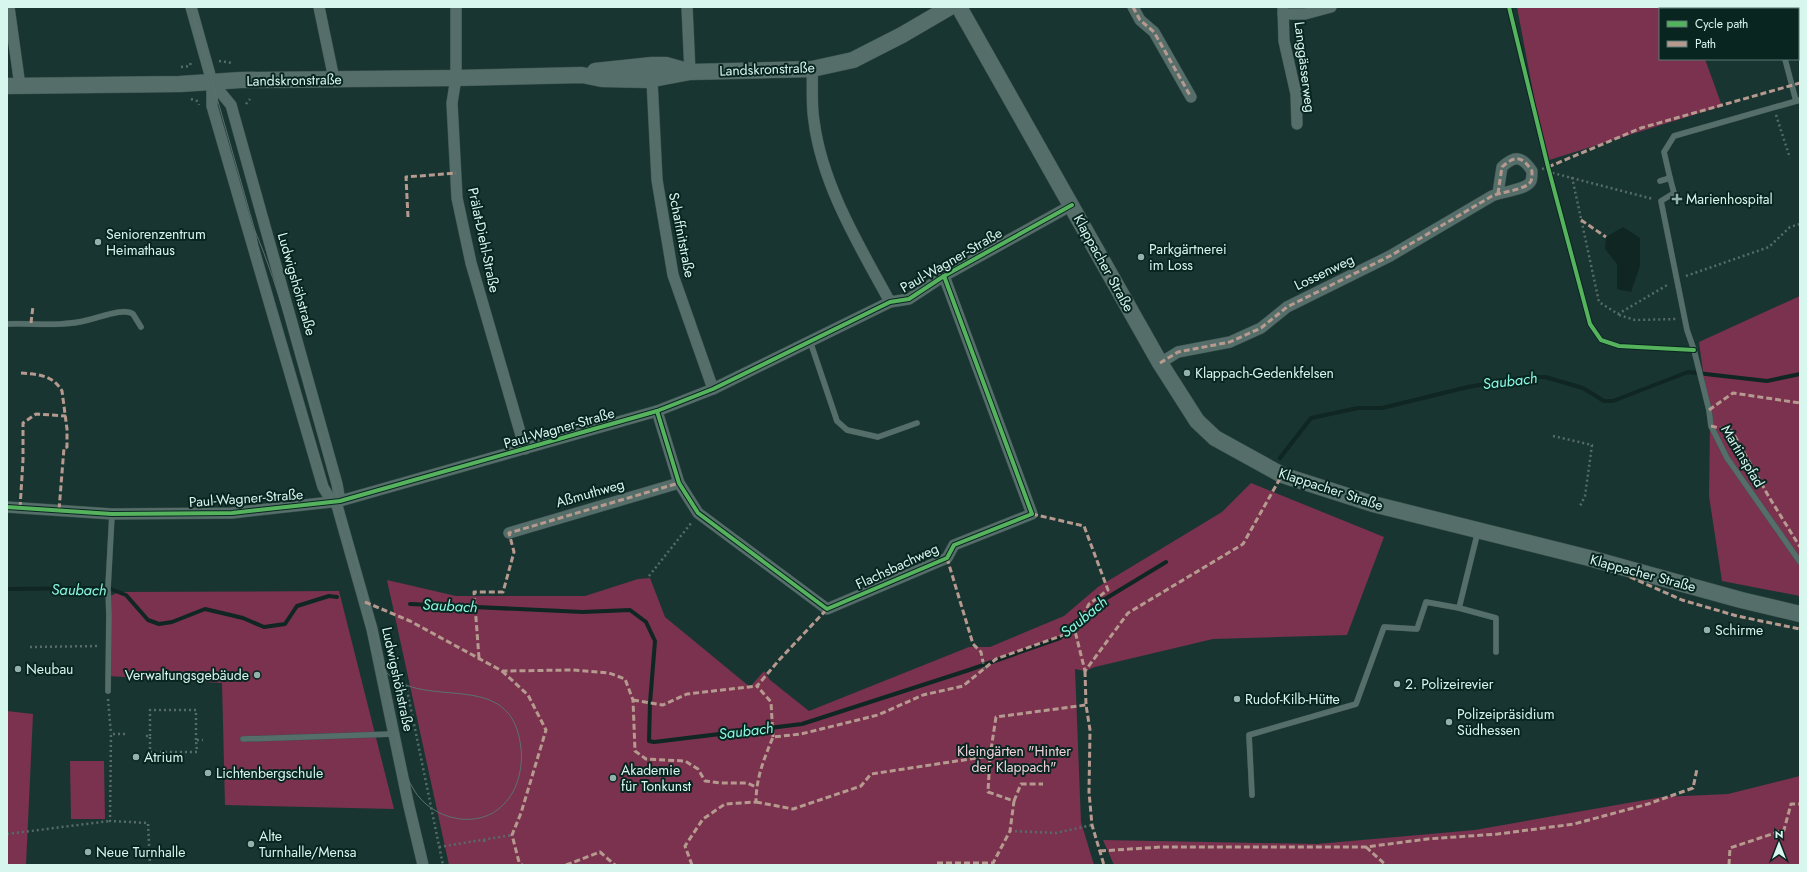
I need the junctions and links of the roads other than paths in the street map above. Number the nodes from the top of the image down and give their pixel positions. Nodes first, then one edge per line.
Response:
1 (9, 7) edge
2 (191, 7) edge
3 (319, 7) edge
4 (456, 7) edge
5 (687, 7) edge
6 (950, 7) edge
7 (959, 7) edge
8 (1133, 7) edge
9 (1330, 7) edge
10 (1283, 10) edge
11 (1785, 60) edge
12 (812, 69) junction
13 (690, 72) junction
14 (582, 74) junction
15 (456, 78) junction
16 (334, 79) junction
17 (652, 80) junction
18 (212, 82) junction
19 (13, 86) edge
20 (1191, 97) dead end
21 (1798, 101) edge
22 (1297, 124) dead end
23 (1670, 178) junction
24 (1660, 181) dead end
25 (1498, 193) dead end
26 (1072, 205) junction
27 (944, 276) junction
28 (890, 302) junction
29 (7, 324) edge
30 (141, 328) dead end
31 (810, 341) junction
32 (1160, 363) junction
33 (713, 389) junction
34 (657, 411) junction
35 (917, 422) dead end
36 (525, 449) junction
37 (679, 483) junction
38 (336, 502) junction
39 (7, 507) edge
40 (112, 514) junction
41 (1478, 531) junction
42 (509, 533) dead end
43 (1800, 562) edge
44 (1459, 608) junction
45 (1800, 614) edge
46 (1496, 652) dead end
47 (108, 691) dead end
48 (393, 734) junction
49 (243, 739) dead end
50 (1252, 795) dead end
51 (423, 865) edge

1 - 19 street
2 - 18 street, Ludwigshöhstraße
3 - 16 street
4 - 15 street, Prälat-Diehl-Straße
5 - 13 street
6 - 12 main road, Landskronstraße
7 - 26 main road, Klappacher Straße
8 - 20 street
9 - 10 street, Langgässerweg
10 - 22 street, Langgässerweg
11 - 21 lane
12 - 13 main road, Landskronstraße
12 - 28 street
13 - 14 main road, Landskronstraße
13 - 17 main road, Landskronstraße
14 - 15 main road, Landskronstraße
14 - 17 main road, Landskronstraße
15 - 16 main road, Landskronstraße
15 - 36 street, Prälat-Diehl-Straße
16 - 18 main road, Landskronstraße
17 - 33 street, Schaffnitstraße
18 - 19 main road, Landskronstraße
18 - 38 street, Ludwigshöhstraße
18 - 38 street, Ludwigshöhstraße
21 - 23 lane
23 - 24 lane
23 - 43 lane, Martinspfad
25 - 32 street, Lossenweg
26 - 27 street, Paul-Wagner-Straße
26 - 32 main road, Klappacher Straße
27 - 28 street, Paul-Wagner-Straße
27 - 37 street, Flachsbachweg
28 - 31 street, Paul-Wagner-Straße
29 - 30 lane
31 - 33 street, Paul-Wagner-Straße
31 - 35 lane
32 - 41 main road, Klappacher Straße
33 - 34 street, Paul-Wagner-Straße
34 - 36 street, Paul-Wagner-Straße
34 - 37 street, Flachsbachweg
36 - 38 street, Paul-Wagner-Straße
37 - 42 street, Aßmuthweg
38 - 40 street, Paul-Wagner-Straße
38 - 48 street, Ludwigshöhstraße
39 - 40 street, Paul-Wagner-Straße
40 - 47 lane
41 - 44 lane
41 - 45 main road, Klappacher Straße
44 - 46 lane
44 - 50 lane
48 - 49 lane
48 - 51 street, Ludwigshöhstraße

